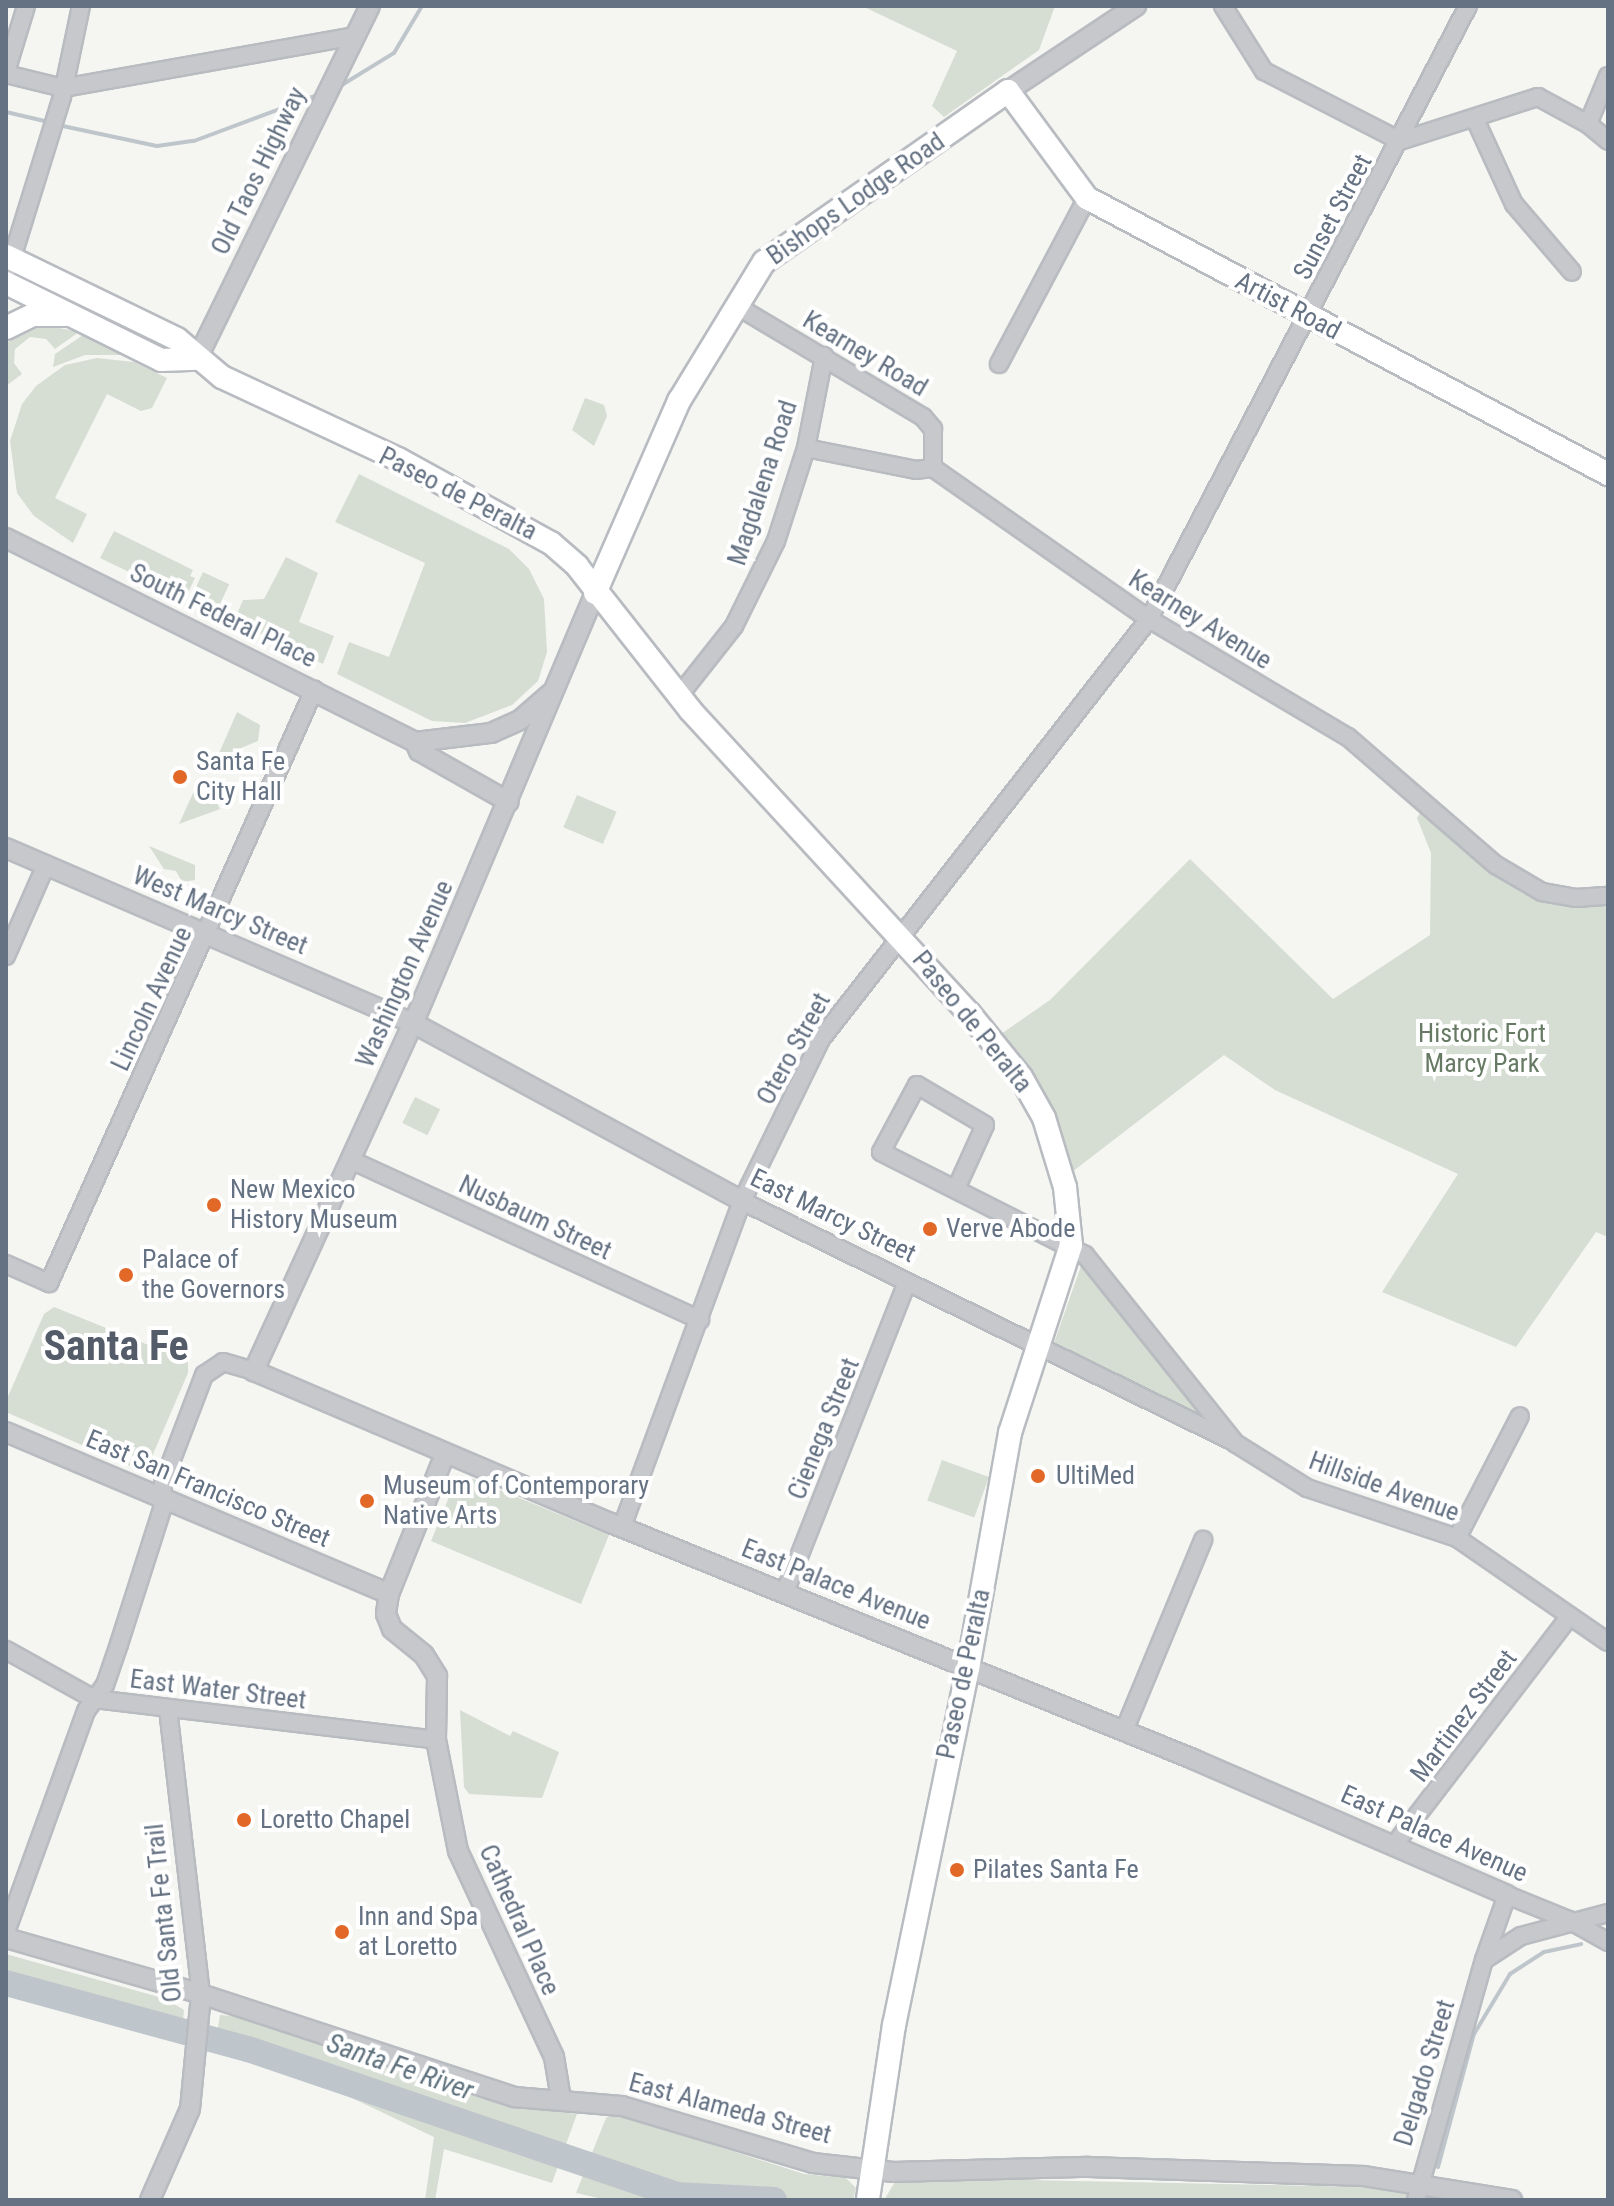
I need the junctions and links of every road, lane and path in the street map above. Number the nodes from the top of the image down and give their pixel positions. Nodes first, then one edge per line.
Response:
1 (26, 6) edge
2 (81, 6) edge
3 (370, 6) edge
4 (1136, 6) edge
5 (1223, 6) edge
6 (1468, 6) edge
7 (354, 36) junction
8 (6, 73) edge
9 (1608, 76) edge
10 (1008, 91) junction
11 (63, 93) junction
12 (1475, 119) junction
13 (1588, 124) junction
14 (1400, 141) junction
15 (1608, 141) edge
16 (1087, 198) junction
17 (7, 270) edge
18 (1572, 272) dead end
19 (735, 305) junction
20 (1307, 316) junction
21 (76, 318) junction
22 (6, 328) edge
23 (824, 356) junction
24 (197, 359) junction
25 (999, 364) dead end
26 (806, 448) junction
27 (933, 468) junction
28 (1608, 474) edge
29 (7, 538) edge
30 (595, 593) junction
31 (1149, 619) junction
32 (314, 690) junction
33 (555, 690) junction
34 (678, 697) junction
35 (415, 742) junction
36 (509, 802) junction
37 (6, 848) edge
38 (46, 865) junction
39 (1608, 896) edge
40 (209, 934) junction
41 (902, 936) junction
42 (6, 956) edge
43 (413, 1023) junction
44 (351, 1160) junction
45 (956, 1189) junction
46 (742, 1201) junction
47 (1071, 1245) junction
48 (6, 1264) edge
49 (907, 1282) junction
50 (700, 1320) junction
51 (1036, 1344) junction
52 (254, 1371) junction
53 (1520, 1416) dead end
54 (6, 1432) edge
55 (1235, 1443) junction
56 (445, 1454) junction
57 (161, 1498) junction
58 (622, 1527) junction
59 (1457, 1538) junction
60 (1203, 1540) dead end
61 (785, 1592) junction
62 (389, 1594) junction
63 (1570, 1616) junction
64 (1608, 1642) edge
65 (6, 1650) edge
66 (968, 1668) junction
67 (94, 1699) junction
68 (168, 1709) junction
69 (1124, 1731) junction
70 (436, 1740) junction
71 (1395, 1844) junction
72 (1507, 1895) junction
73 (1608, 1913) edge
74 (1569, 1920) junction
75 (6, 1935) edge
76 (1608, 1942) edge
77 (1484, 1960) junction
78 (200, 2003) junction
79 (561, 2099) junction
80 (870, 2185) edge
81 (1416, 2194) edge
82 (150, 2200) edge
83 (1512, 2200) edge

1 - 8 street
2 - 11 street
3 - 7 street, Old Taos Highway
4 - 10 street, Bishops Lodge Road
5 - 14 street
6 - 14 street, Sunset Street
7 - 11 street
7 - 24 street, Old Taos Highway
8 - 11 street
9 - 13 street
10 - 16 main road, Artist Road
10 - 19 main road, Bishops Lodge Road
11 - 17 street
12 - 13 street
12 - 14 street
12 - 18 street
13 - 15 street
14 - 20 street, Sunset Street
16 - 20 main road, Artist Road
16 - 25 street
17 - 21 main road
17 - 24 main road, Paseo de Peralta
19 - 23 street, Kearney Road
19 - 30 main road, Bishops Lodge Road
20 - 28 main road, Artist Road
20 - 31 street, Sunset Street
21 - 22 main road
21 - 24 main road
23 - 26 street, Magdalena Road
23 - 27 street, Kearney Road
24 - 30 main road, Paseo de Peralta
26 - 27 street
26 - 34 street, Magdalena Road
27 - 31 street, Kearney Avenue
29 - 32 street, South Federal Place
30 - 33 street, Washington Avenue
30 - 34 main road, Paseo de Peralta
31 - 39 street, Kearney Avenue
31 - 41 street, Otero Street
32 - 35 street, South Federal Place
32 - 40 street, Lincoln Avenue
33 - 35 street
33 - 36 street, Washington Avenue
34 - 41 main road, Paseo de Peralta
35 - 36 street, South Federal Place
36 - 43 street, Washington Avenue
37 - 38 street, West Marcy Street
38 - 40 street, West Marcy Street
38 - 42 street
40 - 43 street, West Marcy Street
40 - 48 street, Lincoln Avenue
41 - 46 street, Otero Street
41 - 47 main road, Paseo de Peralta
43 - 44 street, Washington Avenue
43 - 46 street, East Marcy Street
44 - 50 street, Nusbaum Street
44 - 52 street, Washington Avenue
45 - 45 street, Hillside Avenue
45 - 47 street, Hillside Avenue
46 - 49 street, East Marcy Street
46 - 50 street, Otero Street
47 - 51 main road, Paseo de Peralta
47 - 55 street, Hillside Avenue
49 - 51 street, East Marcy Street
49 - 61 street, Cienega Street
50 - 58 street, Otero Street
51 - 55 street, East Marcy Street
51 - 66 main road, Paseo de Peralta
52 - 56 street, East Palace Avenue
52 - 57 street, East Palace Avenue
53 - 59 street
54 - 57 street, East San Francisco Street
55 - 59 street, Hillside Avenue
56 - 58 street, East Palace Avenue
56 - 62 street
57 - 62 street, East San Francisco Street
57 - 67 street
58 - 61 street, East Palace Avenue
59 - 63 street, Hillside Avenue
60 - 69 street
61 - 66 street, East Palace Avenue
62 - 70 street, Cathedral Place
63 - 64 street, Hillside Avenue
63 - 71 street, Martinez Street
65 - 67 street, East Water Street
66 - 69 street, East Palace Avenue
66 - 80 main road, Paseo de Peralta
67 - 68 street, East Water Street
67 - 75 street
68 - 70 street, East Water Street
68 - 78 street, Old Santa Fe Trail
69 - 71 street, East Palace Avenue
70 - 79 street, Cathedral Place
71 - 72 street, East Palace Avenue
72 - 74 street, East Palace Avenue
72 - 77 street, Delgado Street
73 - 74 street
74 - 76 street, East Palace Avenue
74 - 77 street
75 - 78 street, East Alameda Street
77 - 81 street, Delgado Street
78 - 79 street, East Alameda Street
78 - 82 street, Old Santa Fe Trail
79 - 80 street, East Alameda Street
80 - 81 street, East Alameda Street
81 - 83 street, East Alameda Street

